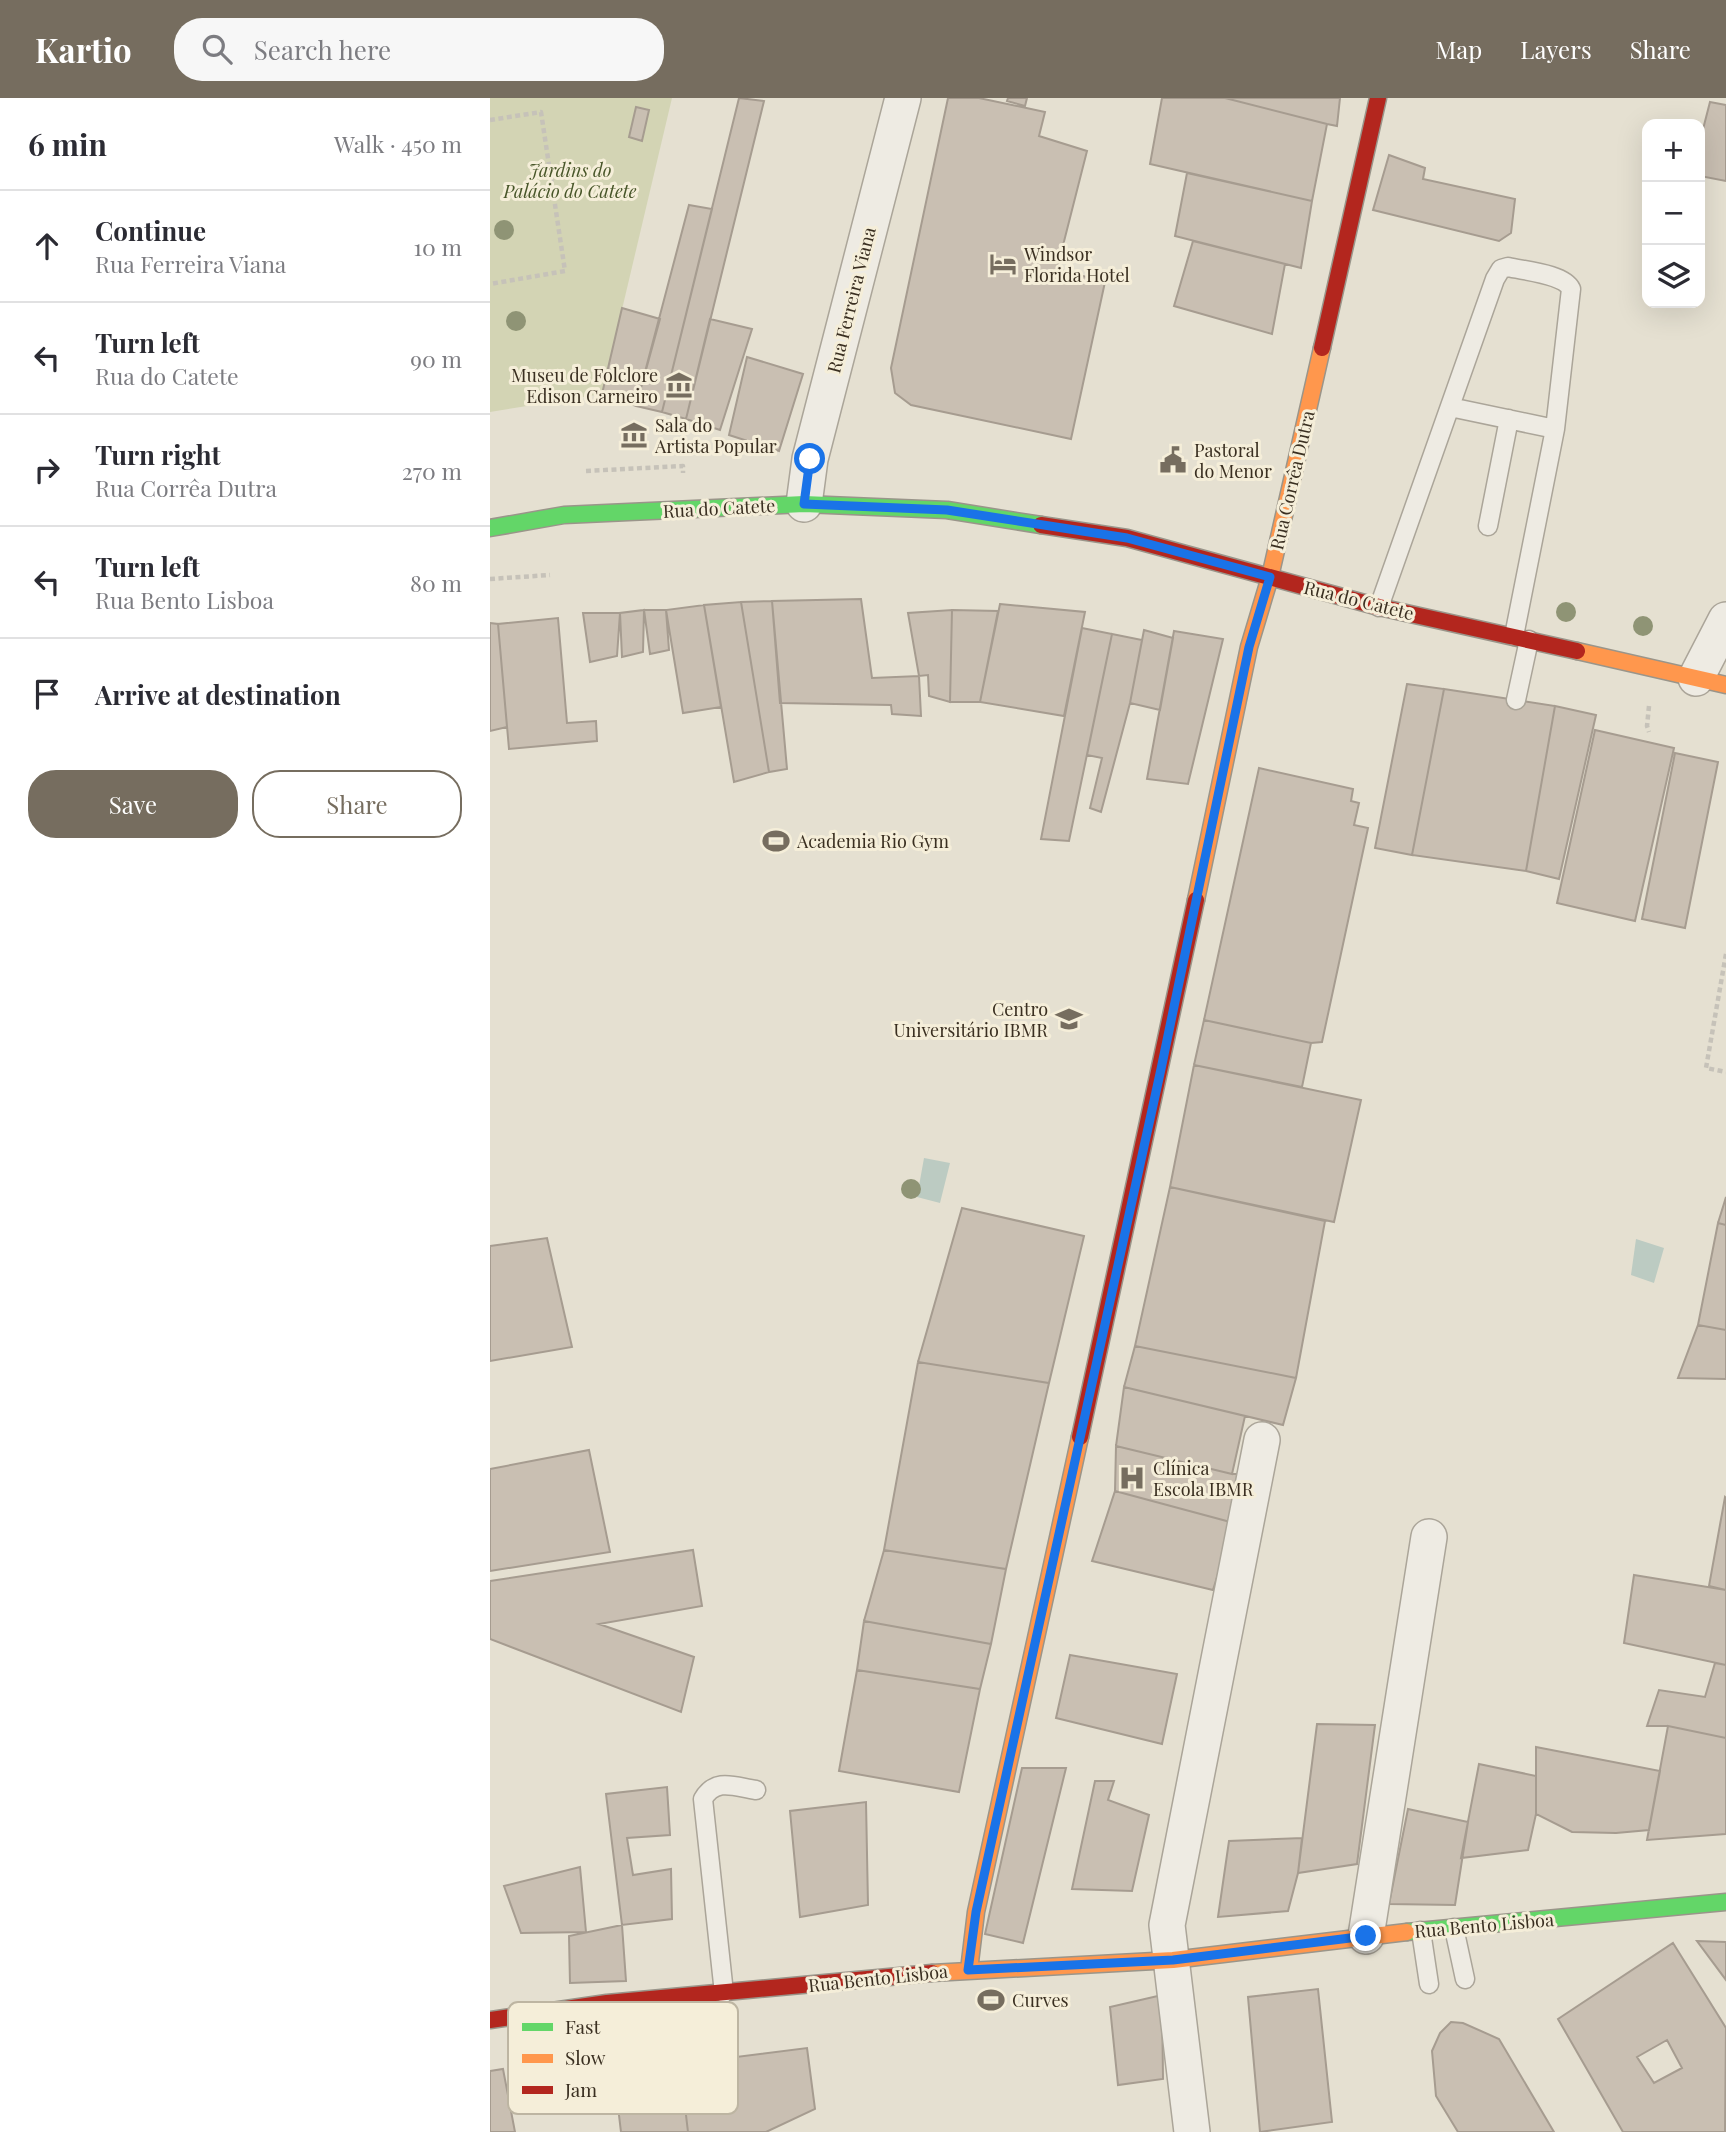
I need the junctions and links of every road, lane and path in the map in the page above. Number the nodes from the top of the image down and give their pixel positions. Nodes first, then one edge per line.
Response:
1 (903, 98) edge
2 (1378, 98) edge
3 (490, 120) edge
4 (490, 284) edge
5 (1450, 407) junction
6 (1509, 419) junction
7 (1555, 429) junction
8 (683, 466) dead end
9 (586, 471) dead end
10 (804, 504) junction
11 (1488, 526) dead end
12 (490, 528) edge
13 (550, 575) dead end
14 (1270, 577) junction
15 (490, 579) edge
16 (1379, 607) junction
17 (1726, 620) edge
18 (1522, 638) junction
19 (1711, 681) edge
20 (1516, 700) dead end
21 (1726, 954) edge
22 (1726, 1072) edge
23 (1262, 1440) dead end
24 (1429, 1537) dead end
25 (756, 1790) dead end
26 (1726, 1902) edge
27 (1454, 1928) junction
28 (1421, 1931) junction
29 (1366, 1936) junction
30 (1173, 1960) junction
31 (968, 1970) junction
32 (1465, 1979) dead end
33 (1429, 1983) dead end
34 (724, 1993) junction
35 (619, 2002) edge
36 (508, 2017) edge
37 (490, 2020) edge
38 (1192, 2132) edge

1 - 10 street, Rua Ferreira Viana
2 - 14 main road, Rua Corrêa Dutra
3 - 4 path
5 - 6 lane
5 - 7 lane
5 - 16 lane
6 - 7 lane
6 - 11 lane
7 - 18 lane
8 - 9 path
10 - 12 main road, Rua do Catete
10 - 14 main road, Rua do Catete
13 - 15 path
14 - 16 main road, Rua do Catete
14 - 31 main road, Rua Corrêa Dutra
16 - 18 main road, Rua do Catete
17 - 19 street
18 - 19 main road, Rua do Catete
18 - 20 lane
21 - 22 path
23 - 30 street
24 - 29 street
25 - 34 lane
26 - 27 main road, Rua Bento Lisboa
27 - 28 main road, Rua Bento Lisboa
27 - 32 lane
28 - 29 main road, Rua Bento Lisboa
28 - 33 lane
29 - 30 main road, Rua Bento Lisboa
30 - 31 main road, Rua Bento Lisboa
30 - 38 street
31 - 34 main road, Rua Bento Lisboa
34 - 35 main road, Rua Bento Lisboa
36 - 37 main road, Rua Bento Lisboa

